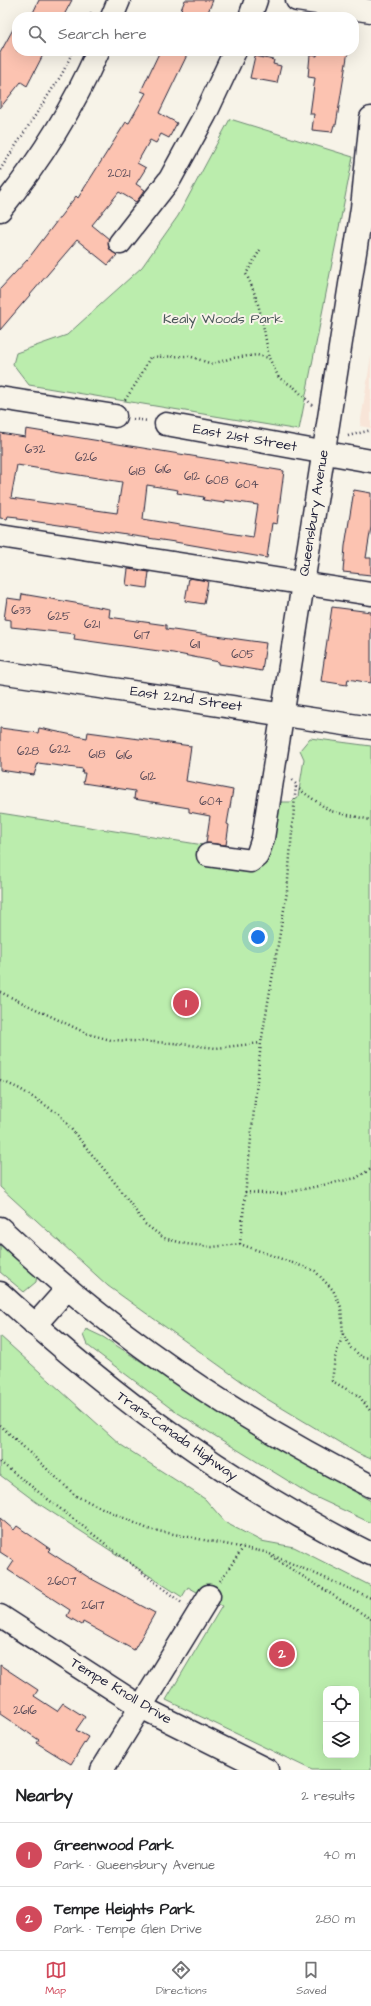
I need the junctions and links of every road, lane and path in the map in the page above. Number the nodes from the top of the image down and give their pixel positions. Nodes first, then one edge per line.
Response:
1 (119, 0) edge
2 (256, 0) edge
3 (297, 0) edge
4 (114, 12) edge
5 (252, 12) edge
6 (371, 12) edge
7 (71, 56) edge
8 (95, 56) edge
9 (233, 56) edge
10 (371, 118) edge
11 (369, 140) edge
12 (0, 170) edge
13 (0, 210) edge
14 (120, 243) dead end
15 (260, 250) dead end
16 (269, 358) junction
17 (0, 398) edge
18 (115, 416) junction
19 (328, 420) junction
20 (166, 424) joint
21 (371, 430) edge
22 (348, 436) dead end
23 (324, 453) junction
24 (371, 460) edge
25 (0, 536) edge
26 (304, 583) junction
27 (371, 594) edge
28 (0, 672) edge
29 (284, 714) junction
30 (371, 728) edge
31 (274, 770) junction
32 (296, 786) junction
33 (371, 820) edge
34 (208, 855) dead end
35 (0, 992) edge
36 (261, 1043) junction
37 (0, 1080) edge
38 (371, 1169) edge
39 (245, 1192) junction
40 (0, 1228) edge
41 (240, 1244) junction
42 (67, 1289) junction
43 (0, 1293) edge
44 (35, 1325) junction
45 (344, 1334) junction
46 (371, 1358) edge
47 (371, 1412) edge
48 (0, 1425) edge
49 (0, 1462) edge
50 (371, 1486) edge
51 (243, 1548) junction
52 (265, 1552) junction
53 (371, 1554) edge
54 (209, 1596) joint
55 (371, 1598) edge
56 (197, 1615) junction
57 (0, 1616) edge
58 (371, 1619) edge
59 (141, 1707) junction
60 (102, 1770) edge
61 (267, 1770) edge

1 - 4 main road
2 - 5 main road
3 - 6 main road
7 - 12 path
8 - 13 main road
9 - 14 main road
10 - 11 main road, Queensbury Avenue
11 - 19 main road, Queensbury Avenue
15 - 16 path
16 - 18 path
16 - 19 path
17 - 18 main road
18 - 20 path
19 - 23 main road, Queensbury Avenue
20 - 23 main road, East 21st Street
21 - 22 path
23 - 24 main road, East 21st Street
23 - 26 main road, Queensbury Avenue
25 - 26 main road
26 - 27 main road
26 - 29 main road, Queensbury Avenue
28 - 29 main road, East 22nd Street
29 - 30 main road, East 22nd Street
29 - 31 main road, Queensbury Avenue
31 - 32 path
31 - 34 main road, Queensbury Avenue
32 - 33 path
32 - 36 path
35 - 36 path
36 - 39 path
37 - 41 path
38 - 39 path
39 - 41 path
40 - 42 main road
41 - 45 path
42 - 44 main road
42 - 50 main road
43 - 44 main road, Trans-Canada Highway
44 - 53 main road, Trans-Canada Highway
45 - 46 path
45 - 47 path
48 - 51 path
49 - 56 path
51 - 52 path
51 - 54 path
52 - 55 path
52 - 58 path
54 - 56 main road
56 - 59 main road
57 - 59 main road, Tempe Knoll Drive
59 - 60 main road
59 - 61 main road, Tempe Knoll Drive

